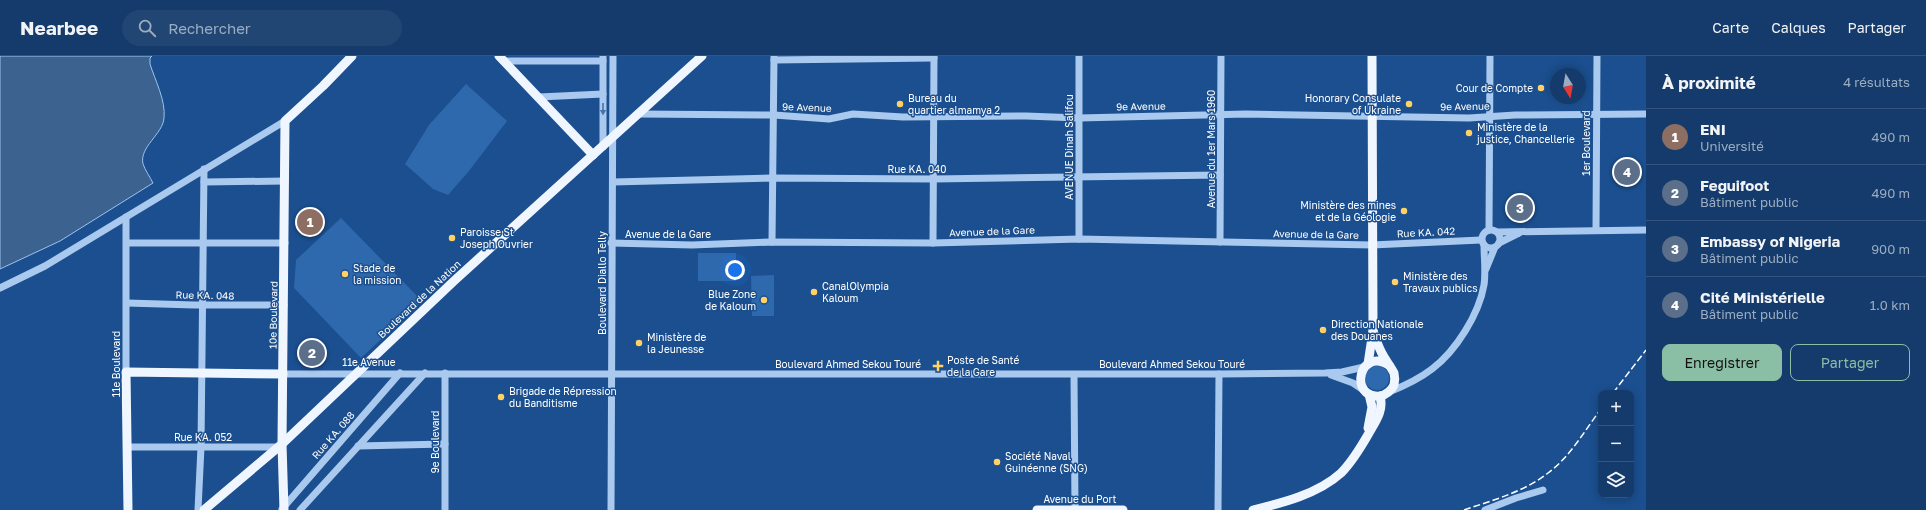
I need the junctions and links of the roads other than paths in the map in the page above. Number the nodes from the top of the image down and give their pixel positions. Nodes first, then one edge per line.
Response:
1 (352, 56) edge
2 (613, 56) edge
3 (702, 56) edge
4 (1079, 56) edge
5 (1221, 56) edge
6 (1372, 56) edge
7 (1490, 56) edge
8 (1596, 56) edge
9 (934, 57) edge
10 (501, 58) edge
11 (603, 58) edge
12 (774, 58) edge
13 (603, 94) junction
14 (539, 97) junction
15 (638, 114) junction
16 (1221, 114) junction
17 (1596, 114) junction
18 (1646, 114) edge
19 (774, 115) junction
20 (1372, 115) junction
21 (934, 116) junction
22 (1490, 116) junction
23 (1078, 118) junction
24 (286, 121) junction
25 (612, 138) junction
26 (603, 147) junction
27 (593, 155) junction
28 (204, 169) junction
29 (1220, 175) junction
30 (772, 178) junction
31 (1079, 178) junction
32 (933, 179) junction
33 (285, 181) junction
34 (204, 182) junction
35 (613, 182) junction
36 (126, 217) junction
37 (1490, 230) junction
38 (1596, 230) junction
39 (1646, 230) edge
40 (1498, 232) junction
41 (1523, 232) junction
42 (1079, 239) junction
43 (772, 242) junction
44 (1220, 242) junction
45 (127, 243) junction
46 (203, 243) junction
47 (285, 243) junction
48 (933, 243) junction
49 (1483, 243) junction
50 (611, 244) junction
51 (1372, 245) junction
52 (1497, 245) junction
53 (1485, 272) junction
54 (0, 288) edge
55 (126, 303) junction
56 (202, 305) junction
57 (284, 305) junction
58 (1373, 331) junction
59 (1366, 365) junction
60 (1390, 366) junction
61 (126, 372) junction
62 (202, 373) junction
63 (357, 373) junction
64 (400, 373) junction
65 (425, 373) junction
66 (445, 373) junction
67 (612, 373) junction
68 (1325, 373) junction
69 (283, 374) junction
70 (1219, 374) junction
71 (1074, 375) junction
72 (1395, 377) junction
73 (1407, 384) junction
74 (1367, 392) junction
75 (1389, 392) junction
76 (1380, 396) junction
77 (445, 444) junction
78 (281, 445) junction
79 (358, 446) junction
80 (127, 447) junction
81 (201, 447) junction
82 (1361, 448) junction
83 (1543, 490) dead end
84 (283, 509) edge
85 (128, 510) edge
86 (198, 510) edge
87 (204, 510) edge
88 (300, 510) edge
89 (445, 510) edge
90 (611, 510) edge
91 (1037, 510) edge
92 (1075, 510) edge
93 (1123, 510) edge
94 (1218, 510) edge
95 (1253, 510) edge
96 (1485, 510) edge

1 - 24 main road
2 - 25 street, Boulevard Diallo Telly
3 - 15 main road, Boulevard de la Nation
4 - 23 street, AVENUE Dinah Salifou
5 - 16 street, Avenue du 1er Mars 1960
6 - 20 main road
7 - 22 street
8 - 17 street, 1er Boulevard
9 - 12 street
9 - 21 street
10 - 11 street
10 - 14 main road
11 - 13 street
12 - 19 street
13 - 14 street
13 -> 26 street
14 - 27 main road
15 - 19 street, 9e Avenue
15 - 25 main road, Boulevard de la Nation
16 - 20 street, 9e Avenue
16 - 23 street, 9e Avenue
16 - 29 street, Avenue du 1er Mars 1960
17 - 18 street, 9e Avenue
17 - 22 street, 9e Avenue
17 - 38 street, 1er Boulevard
19 - 21 street, 9e Avenue
19 - 30 street
20 - 22 street, 9e Avenue
20 - 51 main road
21 - 23 street, 9e Avenue
21 - 32 street
22 - 37 street
23 - 31 street, AVENUE Dinah Salifou
24 - 28 street
24 - 33 main road, 10e Boulevard
25 - 26 main road, Boulevard de la Nation
25 - 35 street, Boulevard Diallo Telly
26 - 27 main road, Boulevard de la Nation
27 - 63 main road, Boulevard de la Nation
28 - 34 street
28 - 36 street
29 - 31 street, Rue KA. 040
29 - 44 street, Avenue du 1er Mars 1960
30 - 32 street, Rue KA. 040
30 - 35 street, Rue KA. 040
30 - 43 street
31 - 32 street, Rue KA. 040
31 - 42 street, AVENUE Dinah Salifou
32 - 48 street
33 - 34 street
33 - 47 main road, 10e Boulevard
34 - 46 street
35 - 50 street, Boulevard Diallo Telly
36 - 45 street, 11e Boulevard
36 - 54 street
37 - 40 street
37 - 49 street
38 - 39 street
38 - 41 street
40 - 41 street
40 - 52 street
41 - 52 street
42 - 44 street, Avenue de la Gare
42 - 48 street, Avenue de la Gare
43 - 48 street, Avenue de la Gare
43 - 50 street, Avenue de la Gare
44 - 51 street, Avenue de la Gare
45 - 46 street
45 - 55 street, 11e Boulevard
46 - 47 street
46 - 56 street
47 - 57 main road, 10e Boulevard
49 - 51 street, Rue KA. 042
49 - 52 street
49 - 53 street
50 - 67 street, Boulevard Diallo Telly
51 - 58 main road
52 - 53 street
53 - 73 street
55 - 56 street, Rue KA. 048
55 - 61 street, 11e Boulevard
56 - 57 street, Rue KA. 048
56 - 62 street
57 - 69 main road, 10e Boulevard
58 - 59 main road
58 - 60 main road
59 - 60 main road
59 - 68 street, Boulevard Ahmed Sekou Touré
59 - 74 main road
60 - 72 main road
61 - 62 main road, 11e Avenue
61 - 80 main road, 11e Boulevard
62 - 69 main road, 11e Avenue
62 - 81 street
63 - 64 street, 11e Avenue
63 - 69 street, 11e Avenue
63 - 78 main road, Boulevard de la Nation
64 - 65 street, 11e Avenue
64 - 84 street, Rue KA. 088
65 - 66 street, 11e Avenue
65 - 79 street
66 - 67 street, 11e Avenue
66 - 77 street, 9e Boulevard
67 - 71 street, Boulevard Ahmed Sekou Touré
67 - 90 street, Boulevard Diallo Telly
68 - 70 street, Boulevard Ahmed Sekou Touré
68 - 74 street, Boulevard Ahmed Sekou Touré
69 - 78 main road, 10e Boulevard
70 - 71 street, Boulevard Ahmed Sekou Touré
70 - 94 street
71 - 92 street
72 - 73 street
72 - 75 main road
73 - 75 street
74 - 76 main road
74 - 82 main road
75 - 76 main road
76 - 82 main road
77 - 79 street
77 - 89 street, 9e Boulevard
78 - 81 street, Rue KA. 052
78 - 84 main road, 10e Boulevard
78 - 87 main road, Boulevard de la Nation
79 - 88 street
80 - 81 street, Rue KA. 052
80 - 85 main road, 11e Boulevard
81 - 86 street
82 - 95 main road
83 - 96 street
91 - 92 main road, Avenue du Port
92 - 93 main road, Avenue du Port

